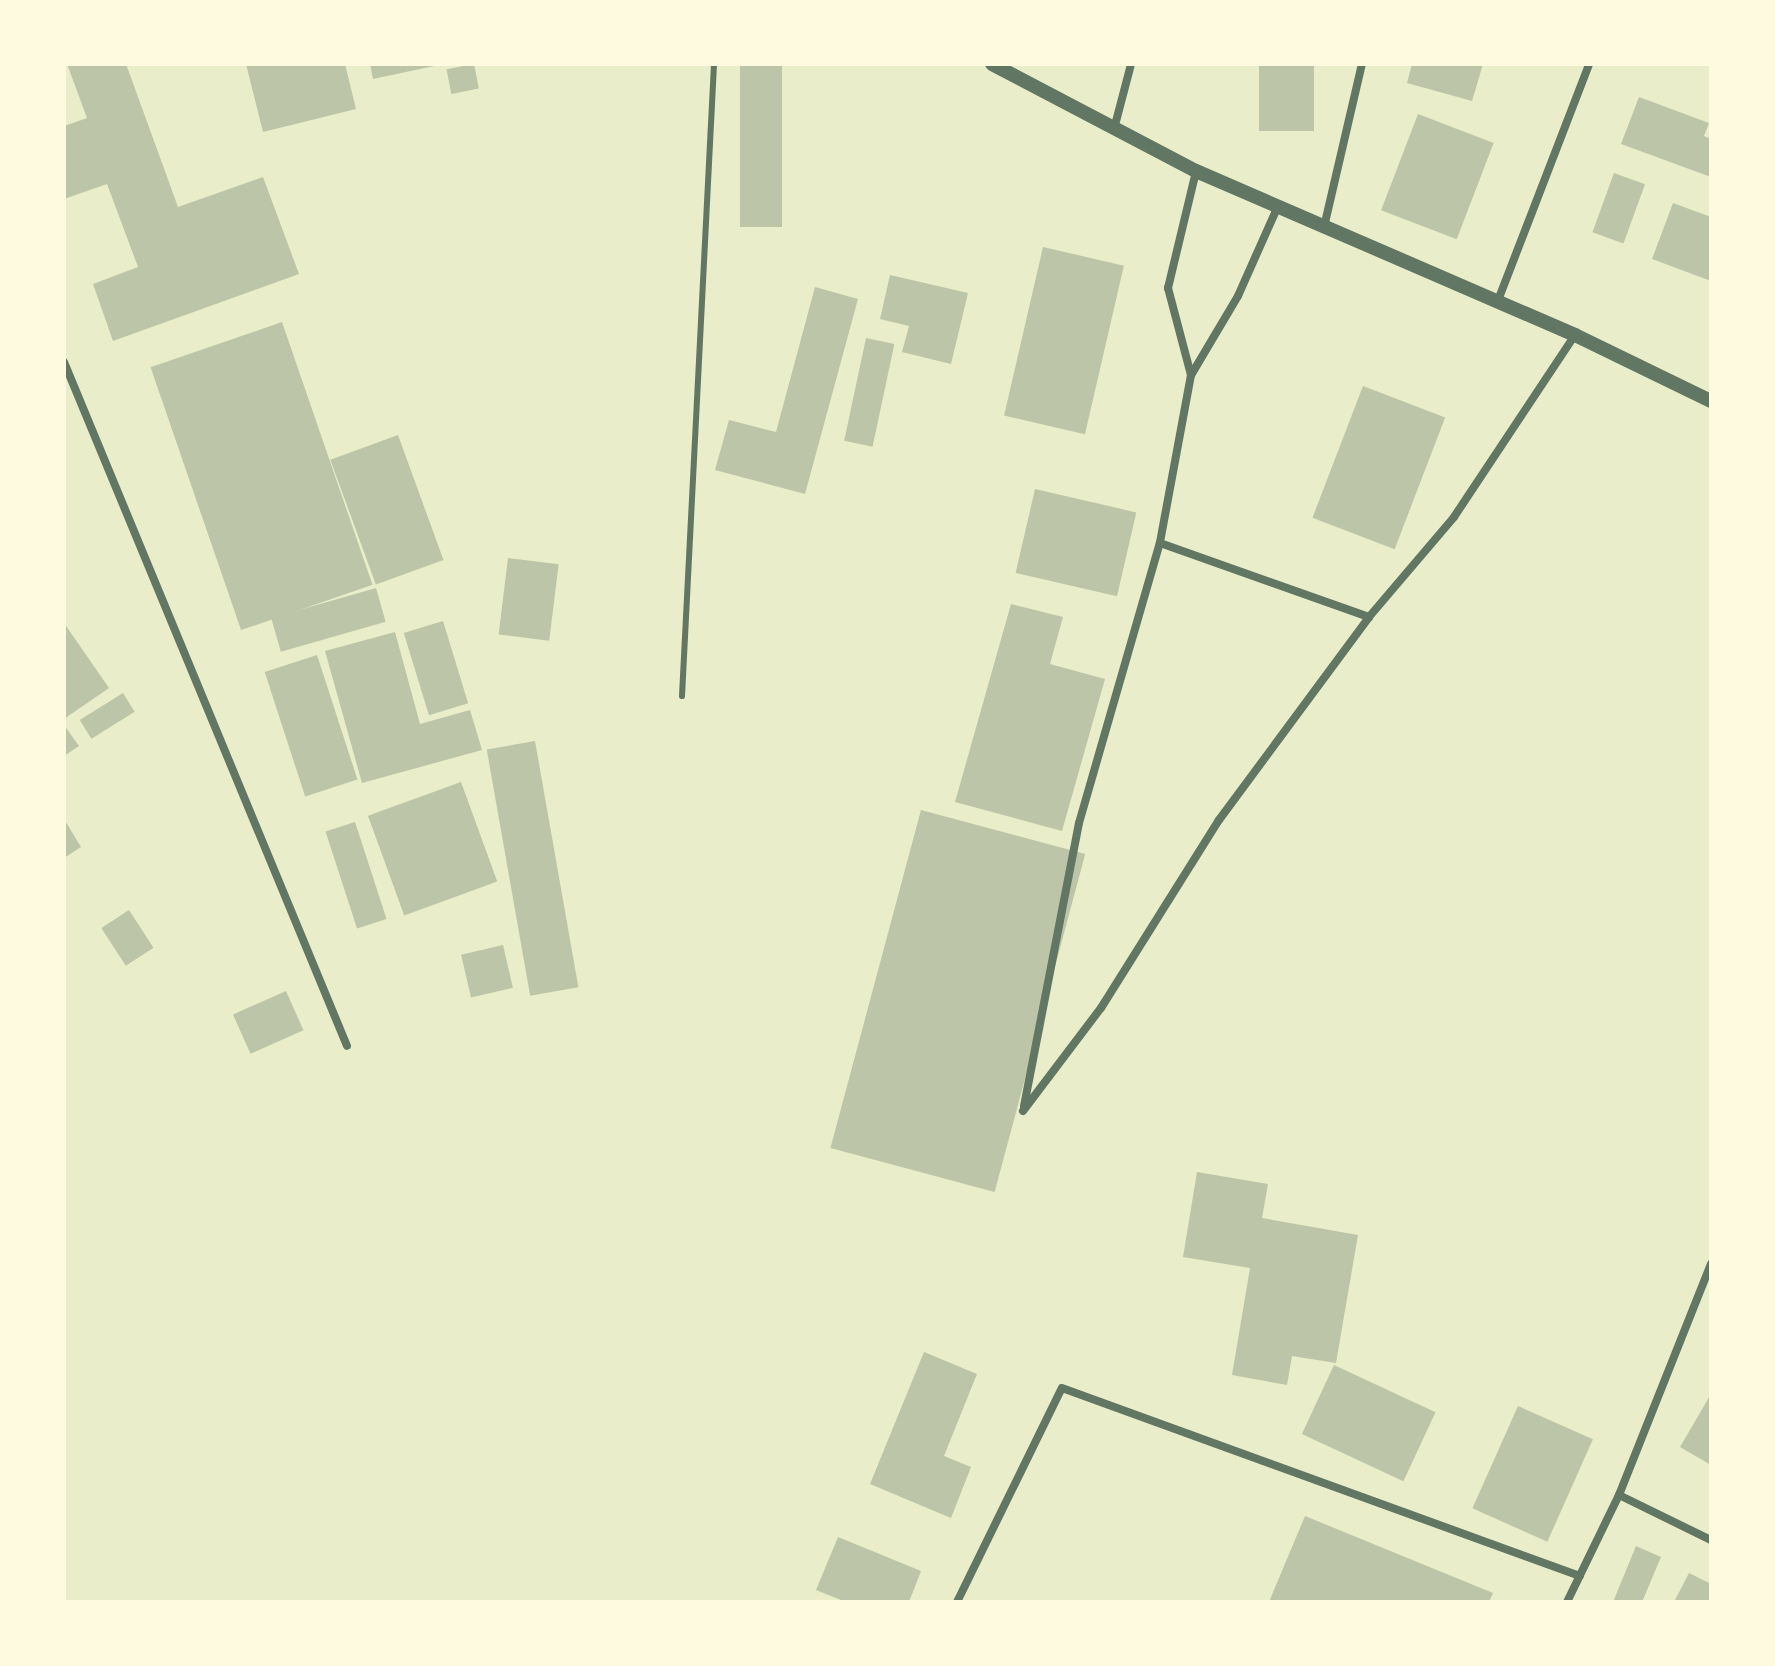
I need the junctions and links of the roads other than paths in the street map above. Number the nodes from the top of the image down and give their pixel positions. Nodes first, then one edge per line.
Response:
1 (714, 64) edge
2 (992, 64) edge
3 (1131, 64) edge
4 (1362, 64) edge
5 (1589, 64) edge
6 (1114, 129) junction
7 (1196, 171) junction
8 (1278, 205) junction
9 (1323, 228) junction
10 (1497, 303) junction
11 (1575, 335) junction
12 (64, 362) edge
13 (1191, 375) junction
14 (1711, 401) edge
15 (1160, 543) junction
16 (1369, 617) junction
17 (682, 696) dead end
18 (347, 1046) dead end
19 (1711, 1264) edge
20 (1619, 1495) junction
21 (1711, 1540) edge
22 (1580, 1576) junction
23 (957, 1602) edge
24 (1567, 1602) edge

1 - 17 lane
2 - 6 street
3 - 6 street
4 - 9 street
5 - 10 street
6 - 7 street
7 - 8 street
7 - 13 street
8 - 9 street
8 - 13 street
9 - 10 street
10 - 11 street
11 - 14 street
11 - 16 street
12 - 18 street
13 - 15 street
15 - 16 street
15 - 16 street
19 - 20 street
20 - 21 street
20 - 22 street
22 - 23 street
22 - 24 street

